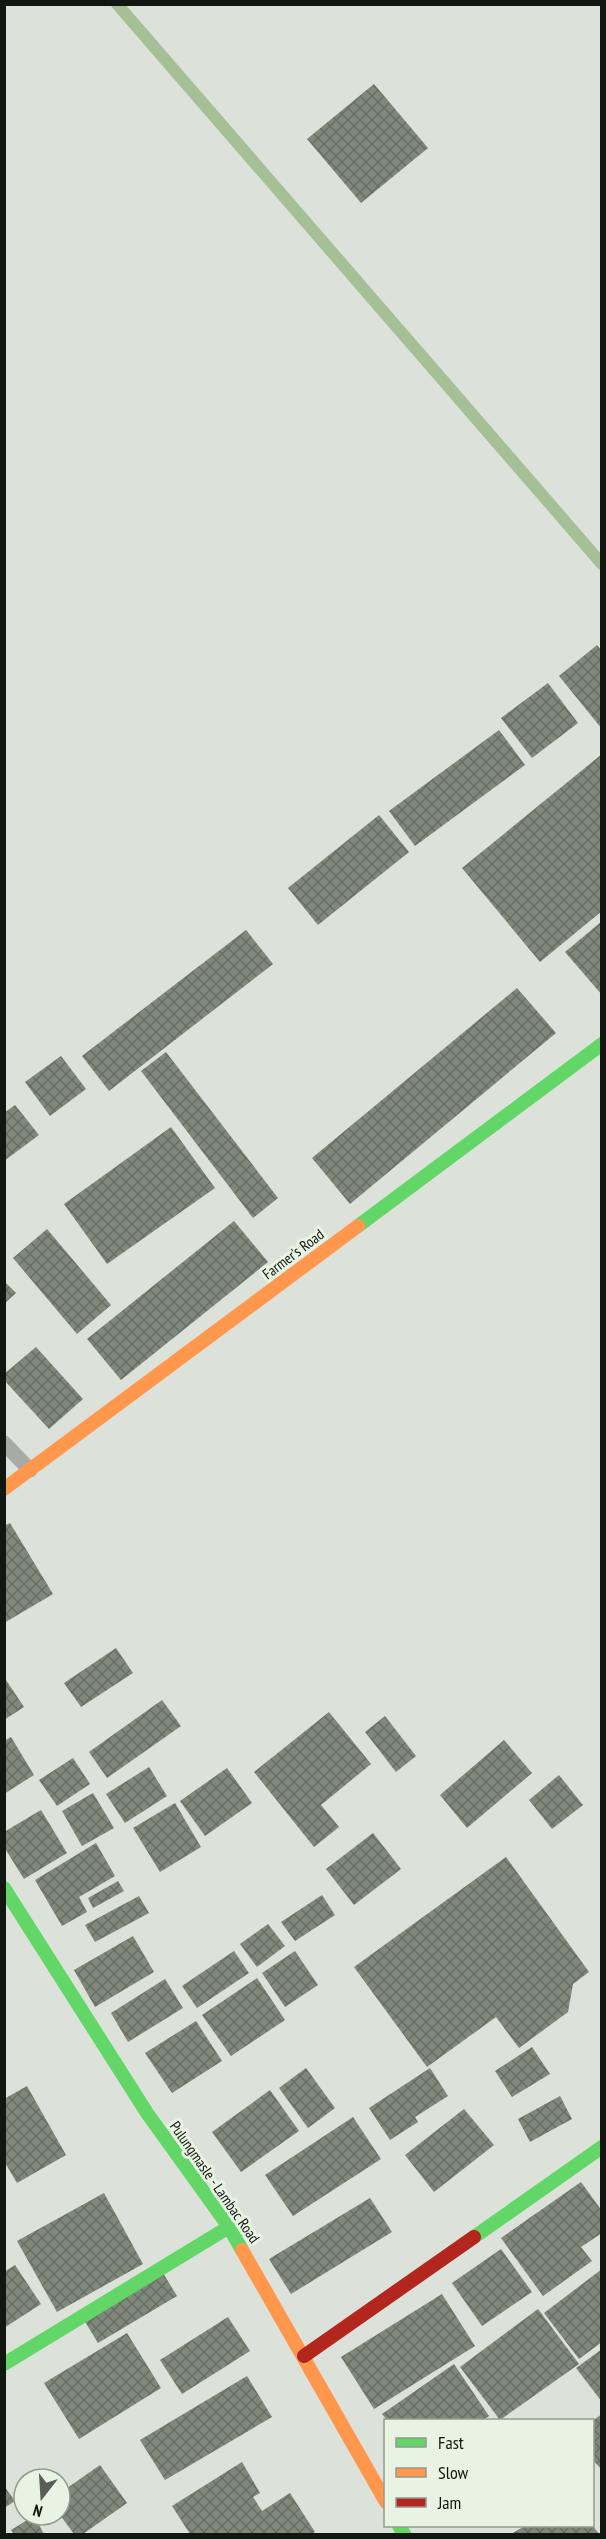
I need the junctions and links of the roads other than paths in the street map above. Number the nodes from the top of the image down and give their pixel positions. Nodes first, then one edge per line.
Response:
1 (602, 1044) edge
2 (4, 1443) edge
3 (30, 1470) junction
4 (4, 1489) edge
5 (4, 1888) edge
6 (602, 2147) edge
7 (229, 2227) junction
8 (304, 2356) junction
9 (4, 2364) edge
10 (384, 2498) edge

1 - 3 street, Farmer's Road
2 - 3 lane
3 - 4 street, Farmer's Road
5 - 7 street, Pulungmasle - Lambac Road
6 - 8 street
7 - 8 street, Pulungmasle - Lambac Road
7 - 9 street
8 - 10 street, Pulungmasle - Lambac Road

